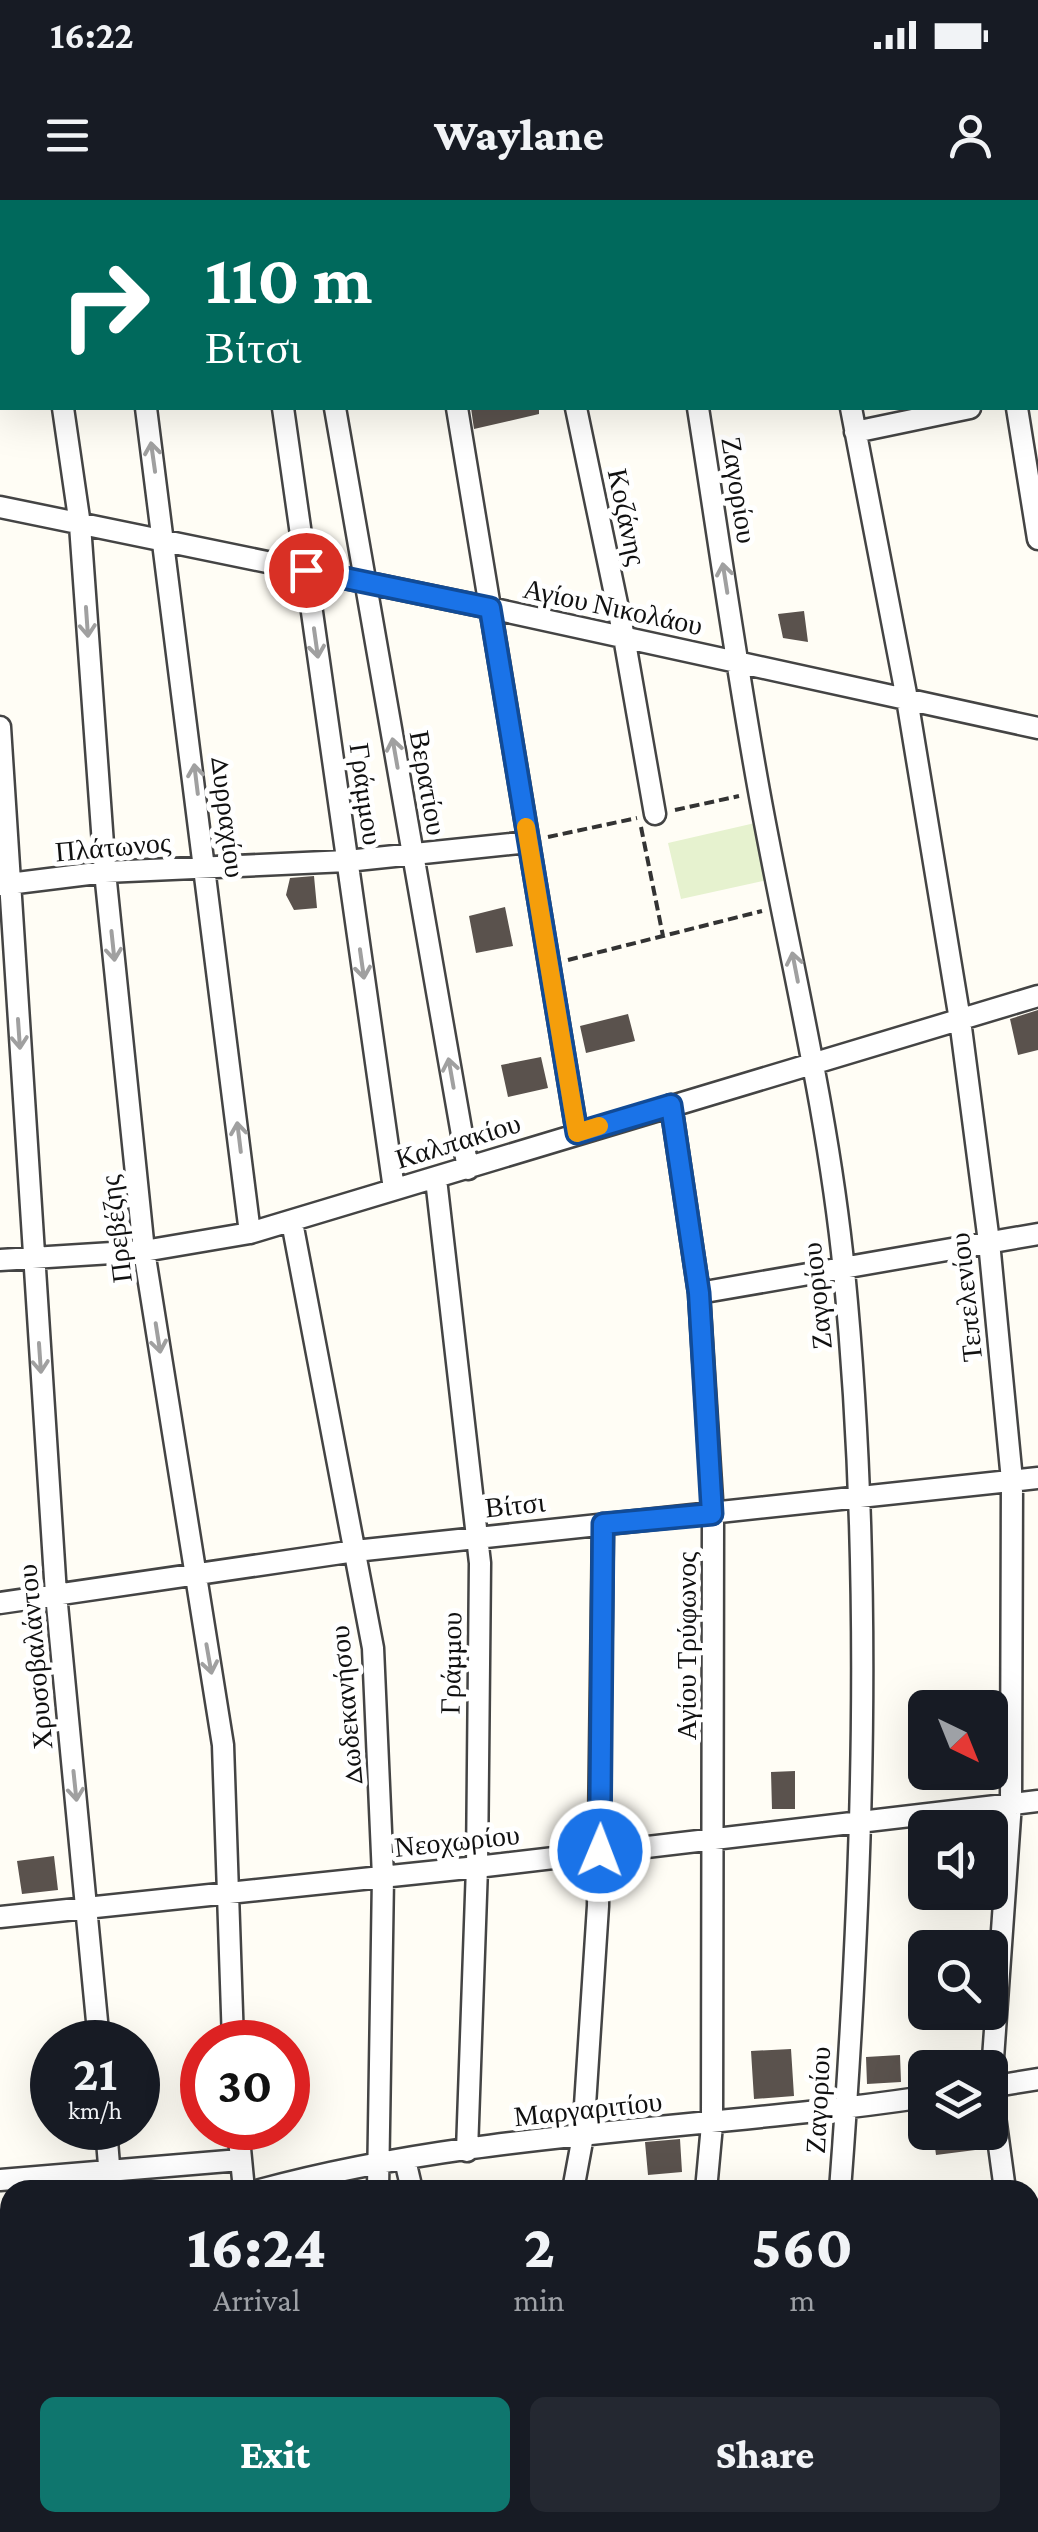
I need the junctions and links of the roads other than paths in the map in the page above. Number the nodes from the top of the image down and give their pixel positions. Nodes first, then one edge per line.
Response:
1 (63, 410) edge
2 (146, 410) edge
3 (283, 410) edge
4 (335, 410) edge
5 (456, 410) edge
6 (576, 410) edge
7 (698, 410) edge
8 (850, 410) edge
9 (960, 410) edge
10 (1017, 410) edge
11 (855, 432) junction
12 (0, 507) edge
13 (80, 525) junction
14 (1038, 539) edge
15 (165, 542) junction
16 (306, 570) junction
17 (366, 583) junction
18 (490, 608) junction
19 (624, 638) junction
20 (738, 662) junction
21 (907, 699) junction
22 (0, 726) edge
23 (1038, 728) edge
24 (647, 816) road end
25 (529, 842) junction
26 (412, 854) junction
27 (347, 861) junction
28 (207, 868) junction
29 (106, 872) junction
30 (5, 885) edge
31 (1038, 996) edge
32 (960, 1020) junction
33 (813, 1063) junction
34 (671, 1105) junction
35 (577, 1133) junction
36 (468, 1169) junction
37 (436, 1178) junction
38 (394, 1189) junction
39 (292, 1222) junction
40 (250, 1234) junction
41 (1038, 1234) edge
42 (989, 1242) junction
43 (144, 1251) junction
44 (33, 1258) junction
45 (0, 1260) edge
46 (844, 1268) junction
47 (699, 1293) junction
48 (1038, 1478) edge
49 (1012, 1480) junction
50 (862, 1494) junction
51 (712, 1514) junction
52 (603, 1524) junction
53 (480, 1537) junction
54 (355, 1551) junction
55 (194, 1572) junction
56 (56, 1594) junction
57 (0, 1603) edge
58 (1038, 1800) edge
59 (1012, 1803) junction
60 (859, 1824) junction
61 (714, 1838) junction
62 (600, 1851) junction
63 (477, 1868) junction
64 (383, 1877) junction
65 (225, 1892) junction
66 (87, 1905) junction
67 (0, 1917) edge
68 (97, 2020) edge
69 (232, 2020) edge
70 (994, 2050) edge
71 (1038, 2079) edge
72 (1008, 2084) edge
73 (908, 2100) edge
74 (846, 2109) junction
75 (712, 2124) junction
76 (583, 2136) junction
77 (108, 2150) edge
78 (239, 2150) edge
79 (466, 2150) junction
80 (1000, 2150) edge
81 (240, 2160) junction
82 (405, 2160) junction
83 (379, 2164) junction
84 (111, 2179) edge
85 (0, 2180) edge
86 (243, 2180) edge
87 (306, 2180) edge
88 (378, 2180) edge
89 (410, 2180) edge
90 (575, 2180) edge
91 (707, 2180) edge
92 (841, 2180) edge
93 (1004, 2180) edge

1 - 13 street, Πρεβέζης
15 -> 2 street, Δυρραχίου
3 - 16 street, Γράμμου
4 - 17 street, Βερατίου
5 - 18 street
6 - 19 street, Κοζάνης
20 -> 7 street, Ζαγορίου
8 - 11 street, Τεπελενίου
9 - 11 street
10 - 14 street
11 - 21 street, Τεπελενίου
12 - 13 street, Αγίου Νικολάου
13 - 15 street, Αγίου Νικολάου
13 -> 29 street, Πρεβέζης
15 - 16 street, Αγίου Νικολάου
28 -> 15 street, Δυρραχίου
16 - 17 street, Αγίου Νικολάου
16 -> 27 street, Γράμμου
17 - 18 street, Αγίου Νικολάου
26 -> 17 street, Βερατίου
18 - 19 street, Αγίου Νικολάου
18 - 25 street
19 - 20 street, Αγίου Νικολάου
19 - 24 street, Κοζάνης
20 - 21 street, Αγίου Νικολάου
33 -> 20 street, Ζαγορίου
21 - 23 street, Αγίου Νικολάου
21 - 32 street, Τεπελενίου
22 - 30 street, Χρυσοβαλάντου
25 - 26 street, Πλάτωνος
25 - 35 street
26 - 27 street, Πλάτωνος
36 -> 26 street, Βερατίου
27 - 28 street, Πλάτωνος
27 -> 38 street, Γράμμου
28 - 29 street, Πλάτωνος
40 -> 28 street, Δυρραχίου
29 - 30 street, Πλάτωνος
29 -> 43 street, Πρεβέζης
30 -> 44 street, Χρυσοβαλάντου
31 - 32 street, Καλπακίου
32 - 33 street, Καλπακίου
32 - 42 street, Τεπελενίου
33 - 34 street, Καλπακίου
33 - 46 street, Ζαγορίου
34 - 35 street, Καλπακίου
34 - 47 street, Αγίου Τρύφωνος
35 - 36 street, Καλπακίου
36 - 37 street, Καλπακίου
37 - 38 street, Καλπακίου
37 - 53 street, Γράμμου
38 - 39 street, Καλπακίου
39 - 40 street, Καλπακίου
39 - 54 street, Δωδεκανήσου
40 - 43 street, Καλπακίου
41 - 42 street
42 - 46 street
42 - 49 street, Τεπελενίου
43 - 44 street, Καλπακίου
43 -> 55 street, Πρεβέζης
44 - 45 street, Καλπακίου
44 -> 56 street, Χρυσοβαλάντου
46 - 47 street
46 - 50 street, Ζαγορίου
47 - 51 street, Αγίου Τρύφωνος
48 - 49 street, Βίτσι
49 - 50 street, Βίτσι
49 - 59 street, Τεπελενίου
50 - 51 street, Βίτσι
50 - 60 street, Ζαγορίου
51 - 52 street, Βίτσι
51 - 61 street, Αγίου Τρύφωνος
52 - 53 street, Βίτσι
52 - 62 street
53 - 54 street, Βίτσι
53 - 63 street, Γράμμου
54 - 55 street, Βίτσι
54 - 64 street, Δωδεκανήσου
55 - 56 street, Βίτσι
55 -> 65 street, Πρεβέζης
56 - 57 street, Βίτσι
56 -> 66 street, Χρυσοβαλάντου
58 - 59 street, Νεοχωρίου
59 - 60 street, Νεοχωρίου
59 - 70 street, Τεπελενίου
60 - 61 street, Νεοχωρίου
60 - 74 street, Ζαγορίου
61 - 62 street, Νεοχωρίου
61 - 75 street, Αγίου Τρύφωνος
62 - 63 street, Νεοχωρίου
62 - 76 street
63 - 64 street, Νεοχωρίου
63 - 79 street, Γράμμου
64 - 65 street, Νεοχωρίου
64 - 83 street, Δωδεκανήσου
65 - 66 street, Νεοχωρίου
65 - 69 street, Πρεβέζης
66 - 67 street, Νεοχωρίου
66 - 68 street, Χρυσοβαλάντου
71 - 72 street
73 - 74 street, Μαργαριτίου
74 - 75 street, Μαργαριτίου
74 - 92 street, Ζαγορίου
75 - 76 street, Μαργαριτίου
75 - 91 street, Αγίου Τρύφωνος
76 - 79 street, Μαργαριτίου
76 - 90 street
77 - 84 street
78 - 81 street
79 - 82 street, Μαργαριτίου
80 - 93 street, Τεπελενίου
81 - 84 street
81 - 86 street
82 - 83 street, Μαργαριτίου
82 - 89 street
83 - 87 street, Μαργαριτίου
83 - 88 street, Δωδεκανήσου
84 - 85 street

